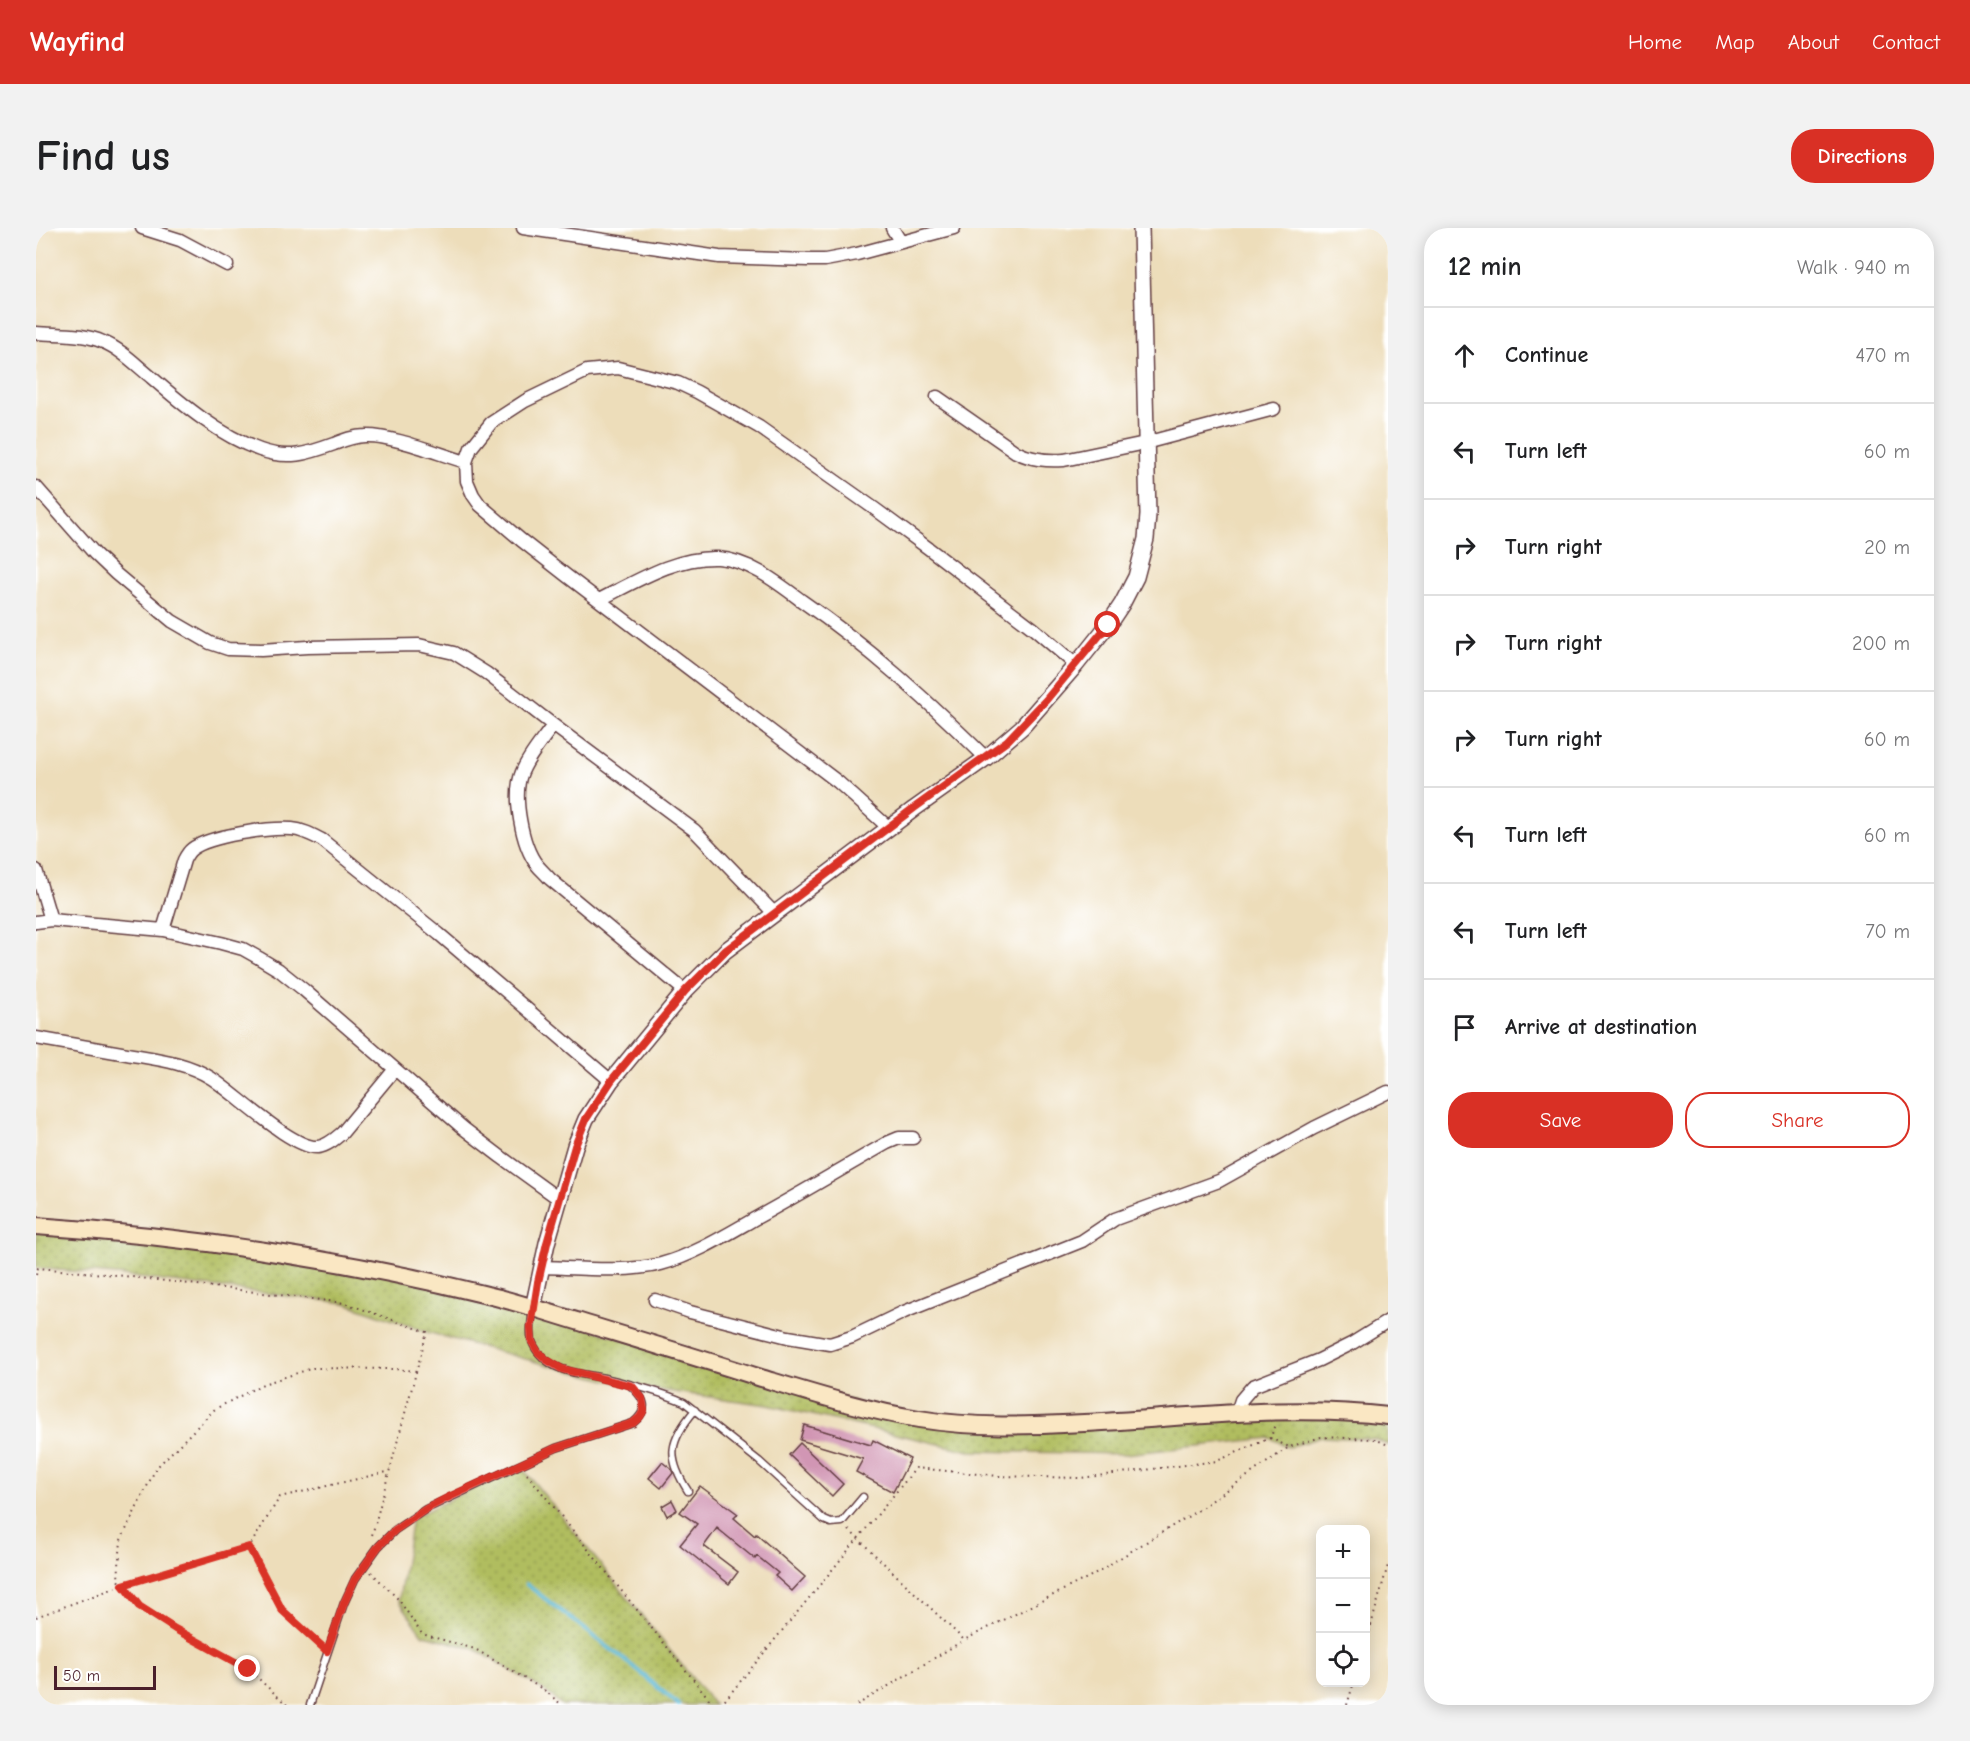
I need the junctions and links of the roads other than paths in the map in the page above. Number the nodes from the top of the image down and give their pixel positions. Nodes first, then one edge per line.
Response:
1 (142, 228) edge
2 (524, 228) edge
3 (892, 228) edge
4 (954, 228) edge
5 (1141, 228) edge
6 (900, 241) junction
7 (227, 266) dead end
8 (36, 333) edge
9 (937, 398) dead end
10 (1274, 409) dead end
11 (1145, 443) junction
12 (466, 462) junction
13 (36, 487) edge
14 (598, 600) junction
15 (1076, 665) junction
16 (553, 725) junction
17 (986, 758) junction
18 (888, 827) junction
19 (36, 870) edge
20 (774, 913) junction
21 (51, 920) junction
22 (36, 922) edge
23 (163, 930) junction
24 (685, 991) junction
25 (36, 1038) edge
26 (396, 1069) junction
27 (611, 1081) junction
28 (1388, 1092) edge
29 (913, 1138) dead end
30 (559, 1198) junction
31 (36, 1226) edge
32 (542, 1267) junction
33 (655, 1300) dead end
34 (533, 1308) junction
35 (1388, 1321) edge
36 (632, 1386) junction
37 (695, 1410) junction
38 (1237, 1412) junction
39 (1388, 1416) edge
40 (688, 1491) dead end
41 (863, 1497) dead end
42 (310, 1705) edge

1 - 7 street
2 - 6 street
3 - 6 street
4 - 6 street
5 - 11 street
8 - 12 street
9 - 11 street
10 - 11 street
11 - 15 street
12 - 14 street
12 - 15 street
13 - 16 street
14 - 17 street
14 - 18 street
15 - 17 street
16 - 20 street
16 - 24 street
17 - 18 street
18 - 20 street
19 - 21 street
20 - 24 street
21 - 22 street
21 - 23 street
23 - 26 street
23 - 27 street
24 - 27 street
25 - 26 street
26 - 30 street
27 - 30 street
28 - 33 street
29 - 32 street
30 - 32 street
31 - 34 main road
32 - 34 street
34 - 36 lane
34 - 38 main road
35 - 38 street
36 - 37 lane
36 - 42 lane
37 - 40 lane
37 - 41 lane
38 - 39 main road

